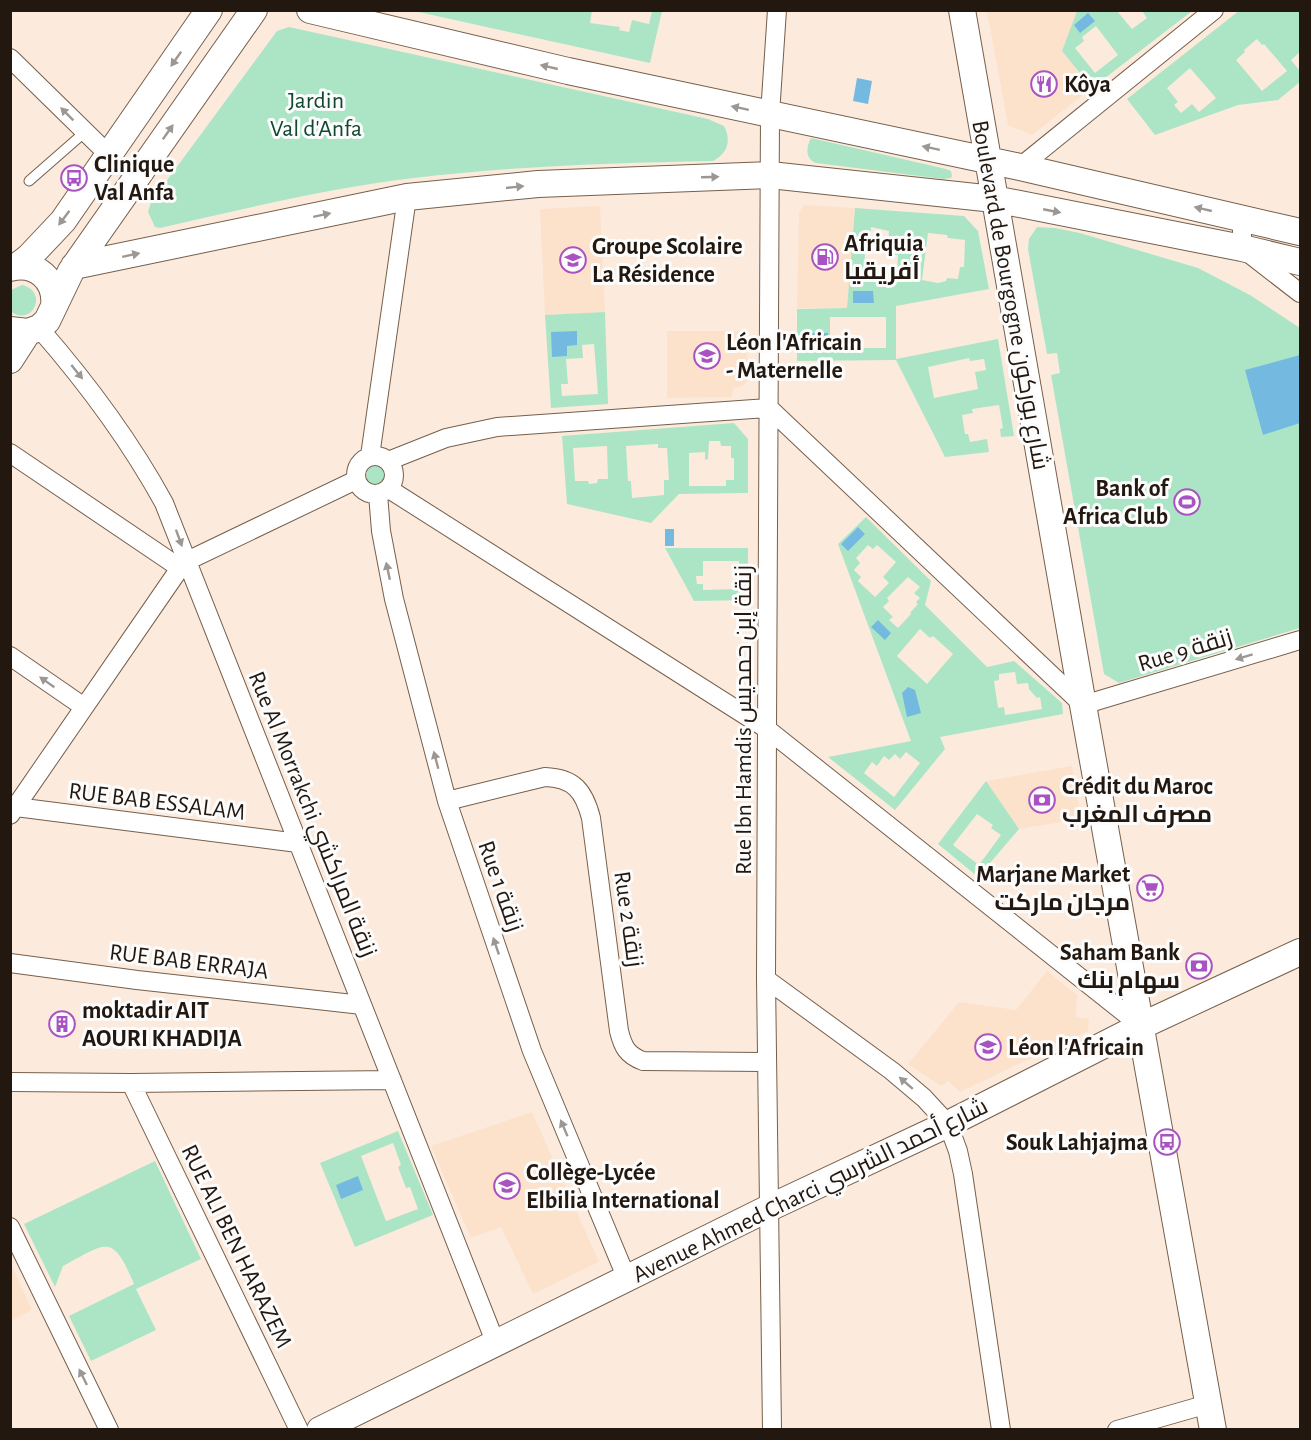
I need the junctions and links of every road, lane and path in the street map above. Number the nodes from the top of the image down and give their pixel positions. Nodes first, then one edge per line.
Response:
1 (209, 10) edge
2 (254, 10) edge
3 (310, 10) edge
4 (777, 10) edge
5 (962, 10) edge
6 (1214, 10) edge
7 (356, 16) edge
8 (10, 58) edge
9 (770, 114) junction
10 (85, 132) junction
11 (109, 155) junction
12 (988, 160) junction
13 (1020, 167) junction
14 (770, 175) junction
15 (29, 181) dead end
16 (407, 198) junction
17 (994, 199) junction
18 (1242, 218) junction
19 (1300, 232) edge
20 (1242, 248) junction
21 (1300, 262) edge
22 (74, 266) junction
23 (14, 268) edge
24 (1300, 293) edge
25 (54, 306) junction
26 (26, 330) edge
27 (10, 360) edge
28 (769, 408) junction
29 (10, 453) edge
30 (370, 456) junction
31 (388, 461) junction
32 (356, 480) junction
33 (383, 491) junction
34 (184, 565) junction
35 (1300, 640) edge
36 (10, 656) edge
37 (1083, 705) junction
38 (84, 707) junction
39 (767, 729) junction
40 (447, 801) junction
41 (12, 809) edge
42 (298, 843) junction
43 (1300, 952) edge
44 (10, 963) edge
45 (766, 979) junction
46 (362, 1005) junction
47 (1141, 1026) junction
48 (767, 1062) junction
49 (392, 1080) junction
50 (10, 1082) edge
51 (131, 1083) junction
52 (948, 1124) junction
53 (769, 1208) junction
54 (10, 1227) edge
55 (627, 1279) junction
56 (496, 1344) junction
57 (1208, 1404) junction
58 (109, 1430) edge
59 (299, 1430) edge
60 (320, 1430) edge
61 (772, 1430) edge
62 (1001, 1430) edge
63 (1118, 1430) edge
64 (1212, 1430) edge

1 -> 11 main road
22 -> 2 main road
3 - 7 main road
4 - 9 street, Rue Ibn Hamdis زنقة إبن حمديس
5 - 12 main road, Boulevard de Bourgogne شارع بوركون
6 - 13 street
9 -> 7 main road
10 -> 8 street
12 -> 9 main road
9 - 14 street, Rue Ibn Hamdis زنقة إبن حمديس
10 - 11 street
10 - 15 lane
11 -> 23 main road
12 - 13 main road
12 - 17 main road, Boulevard de Bourgogne شارع بوركون
18 -> 13 main road
16 -> 14 main road
14 - 17 main road
14 - 28 street, Rue Ibn Hamdis زنقة إبن حمديس
22 -> 16 main road
16 - 30 street
17 -> 20 main road
17 - 37 main road, Boulevard de Bourgogne شارع بوركون
18 - 19 main road
18 - 20 street
20 - 21 main road
20 - 24 street
22 - 25 main road
23 - 25 main road
25 - 26 main road
26 - 27 main road
26 -> 34 street, Rue Al Morrakchi زنقة المراكشي
28 - 31 street
28 - 37 street
28 - 39 street, Rue Ibn Hamdis زنقة إبن حمديس
29 - 34 street
30 - 31 street
30 - 32 street
31 - 33 street
32 - 33 street
32 - 34 street
33 - 39 street
40 -> 33 street, Rue 1 زنقة
34 - 38 street
34 - 42 street, Rue Al Morrakchi زنقة المراكشي
35 -> 37 street, Rue 9 زنقة
38 -> 36 street
37 - 47 main road, Boulevard de Bourgogne شارع بوركون
38 - 41 street
39 - 45 street, Rue Ibn Hamdis زنقة إبن حمديس
39 - 47 street
40 - 48 street, Rue 2 زنقة
55 -> 40 street, Rue 1 زنقة
41 - 42 street, RUE BAB ESSALAM
42 - 46 street, Rue Al Morrakchi زنقة المراكشي
43 - 47 main road, Avenue Ahmed Charci شارع أحمد الشرسي
44 - 46 street, RUE BAB ERRAJA
45 - 48 street, Rue Ibn Hamdis زنقة إبن حمديس
52 -> 45 street
46 - 49 street, Rue Al Morrakchi زنقة المراكشي
47 - 52 main road, Avenue Ahmed Charci شارع أحمد الشرسي
47 - 57 main road, Boulevard de Bourgogne شارع بوركون
48 - 53 street, Rue Ibn Hamdis زنقة إبن حمديس
49 - 51 street
49 - 56 street, Rue Al Morrakchi زنقة المراكشي
50 - 51 street
51 - 59 street, RUE ALI BEN HARAZEM
52 - 53 main road, Avenue Ahmed Charci شارع أحمد الشرسي
52 - 62 street
53 - 55 main road, Avenue Ahmed Charci شارع أحمد الشرسي
53 - 61 street, Rue Ibn Hamdis زنقة إبن حمديس
58 -> 54 street
55 - 56 main road, Avenue Ahmed Charci شارع أحمد الشرسي
56 - 60 main road, Avenue Ahmed Charci شارع أحمد الشرسي
57 - 63 street
57 - 64 main road, Boulevard de Bourgogne شارع بوركون

